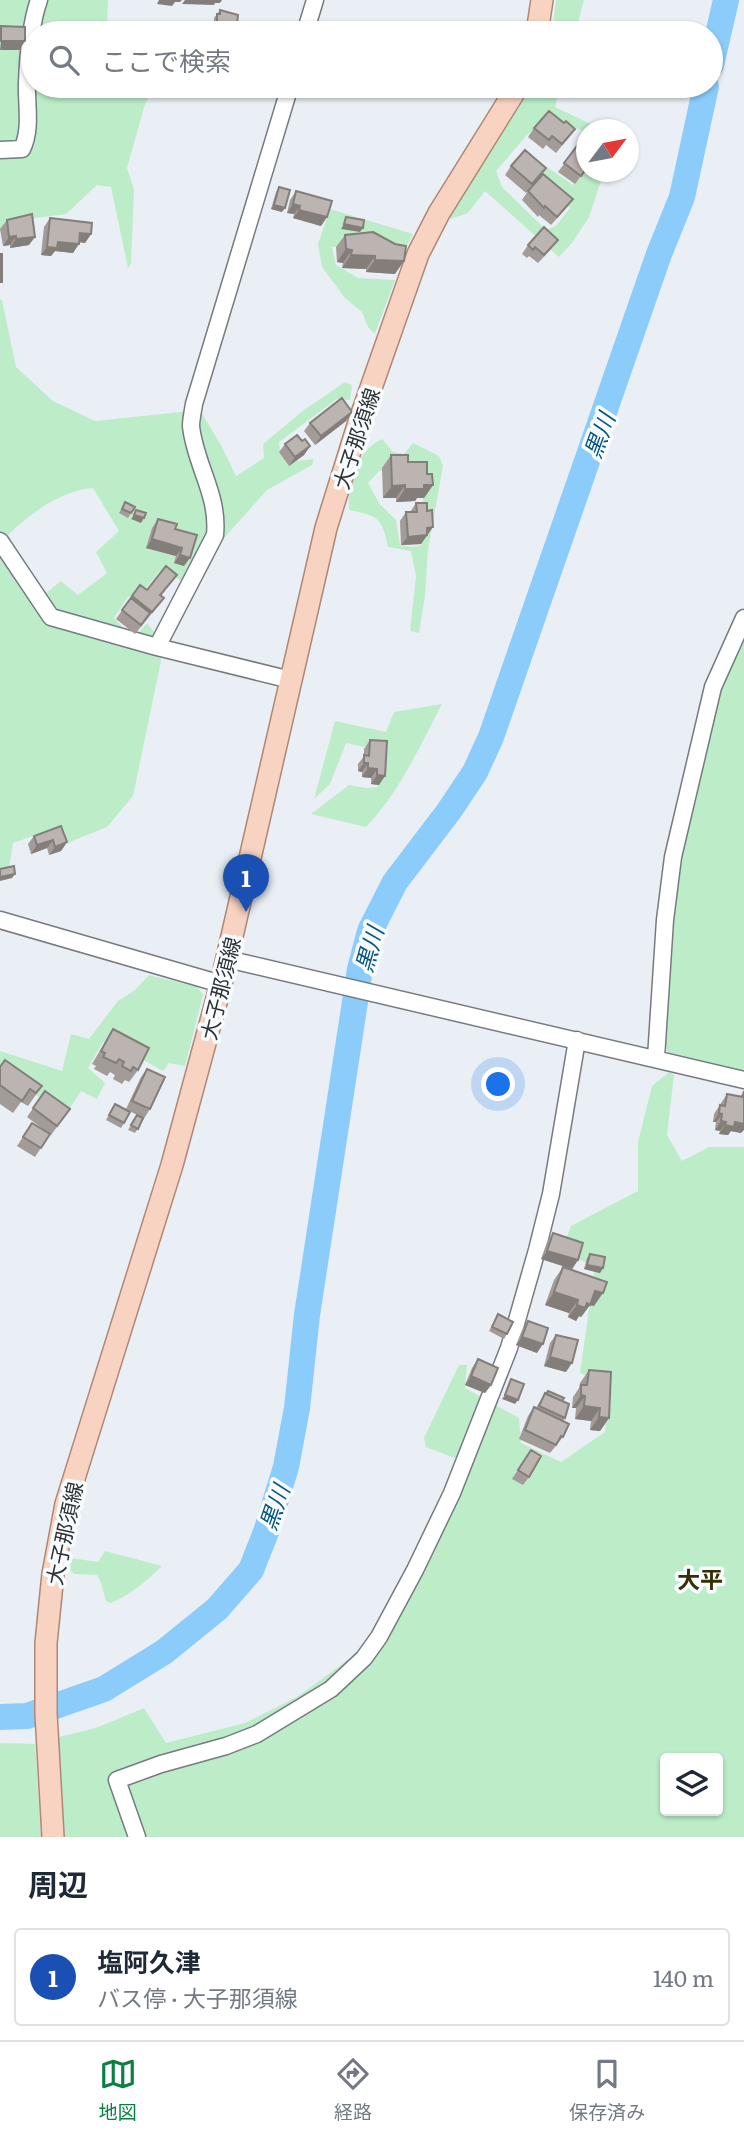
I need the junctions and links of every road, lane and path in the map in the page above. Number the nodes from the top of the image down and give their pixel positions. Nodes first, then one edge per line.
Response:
1 (39, 0) edge
2 (315, 0) edge
3 (542, 0) edge
4 (33, 21) edge
5 (309, 21) edge
6 (539, 21) edge
7 (27, 98) edge
8 (286, 98) edge
9 (511, 98) edge
10 (0, 150) edge
11 (0, 541) edge
12 (744, 618) edge
13 (158, 647) junction
14 (290, 680) junction
15 (0, 920) edge
16 (227, 959) junction
17 (221, 984) junction
18 (577, 1040) junction
19 (656, 1058) junction
20 (744, 1080) edge
21 (53, 1837) edge
22 (137, 1837) edge

1 - 4 street
2 - 5 street
3 - 6 main road
7 - 10 street
8 - 13 street
9 - 14 main road, 大子那須線
11 - 13 street
12 - 19 street
13 - 14 street
14 - 16 main road, 大子那須線
15 - 17 street
16 - 17 main road, 大子那須線
16 - 18 street
17 - 21 main road, 大子那須線
18 - 19 street
18 - 22 street
19 - 20 street

